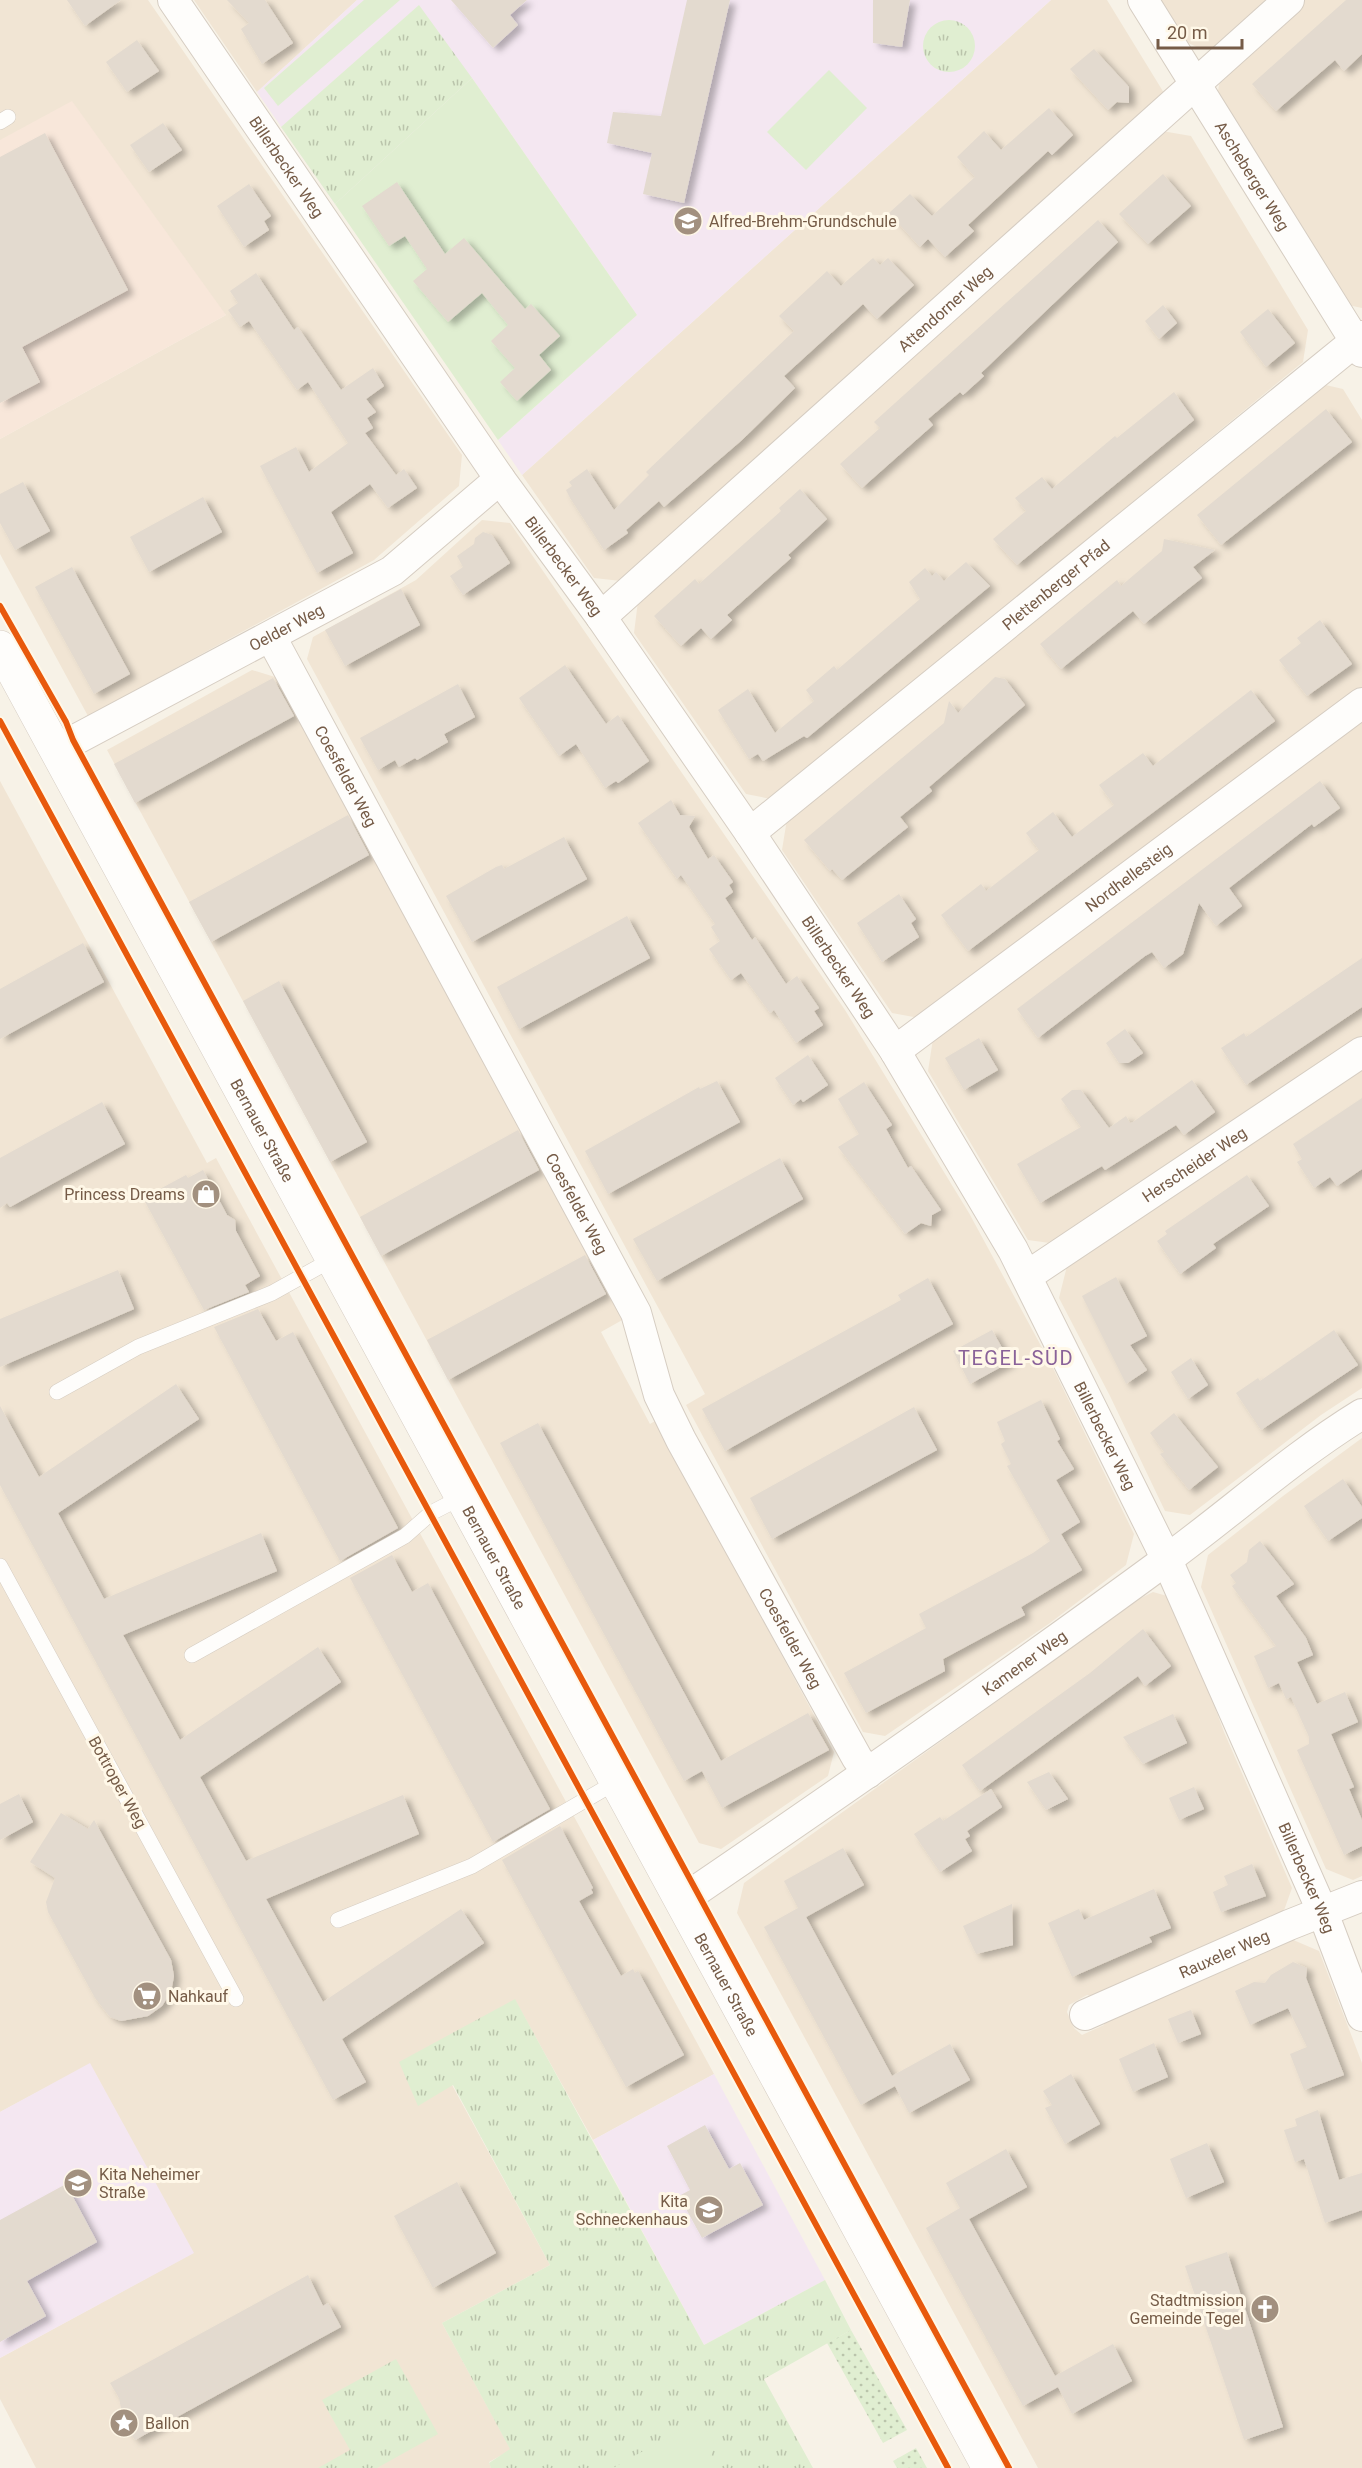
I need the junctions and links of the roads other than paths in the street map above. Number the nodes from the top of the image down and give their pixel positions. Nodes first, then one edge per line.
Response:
1 (173, 0) edge
2 (1143, 0) edge
3 (1289, 0) edge
4 (1195, 84) junction
5 (1360, 344) edge
6 (500, 479) junction
7 (601, 616) junction
8 (271, 637) junction
9 (0, 647) edge
10 (1362, 703) edge
11 (56, 750) junction
12 (750, 833) junction
13 (896, 1051) junction
14 (1362, 1052) edge
15 (333, 1259) junction
16 (1028, 1276) junction
17 (57, 1392) dead end
18 (1362, 1414) edge
19 (462, 1497) junction
20 (1167, 1560) junction
21 (0, 1566) edge
22 (192, 1655) dead end
23 (868, 1773) junction
24 (616, 1782) junction
25 (1362, 1896) edge
26 (681, 1901) junction
27 (1323, 1913) junction
28 (338, 1920) dead end
29 (236, 1999) dead end
30 (1085, 2014) dead end
31 (1362, 2016) edge
32 (988, 2468) edge

1 - 6 street, Billerbecker Weg
2 - 4 street, Ascheberger Weg
3 - 4 street, Attendorner Weg
4 - 5 street, Ascheberger Weg
4 - 7 street, Attendorner Weg
5 - 12 street, Plettenberger Pfad
6 - 7 street, Billerbecker Weg
6 - 8 street, Oelder Weg
7 - 12 street, Billerbecker Weg
8 - 11 street, Oelder Weg
8 - 23 street, Coesfelder Weg
9 - 11 main road, Bernauer Straße
10 - 13 street, Nordhellesteig
11 - 15 main road, Bernauer Straße
12 - 13 street, Billerbecker Weg
13 - 16 street, Billerbecker Weg
14 - 16 street, Herscheider Weg
15 - 17 lane
15 - 19 main road, Bernauer Straße
16 - 20 street, Billerbecker Weg
18 - 20 street, Kamener Weg
19 - 22 lane
19 - 24 main road, Bernauer Straße
20 - 23 street, Kamener Weg
20 - 27 street, Billerbecker Weg
21 - 29 lane, Bottroper Weg
23 - 26 street, Kamener Weg
24 - 26 main road, Bernauer Straße
24 - 28 lane
25 - 27 street, Rauxeler Weg
26 - 32 main road, Bernauer Straße
27 - 30 street, Rauxeler Weg
27 - 31 street, Billerbecker Weg

